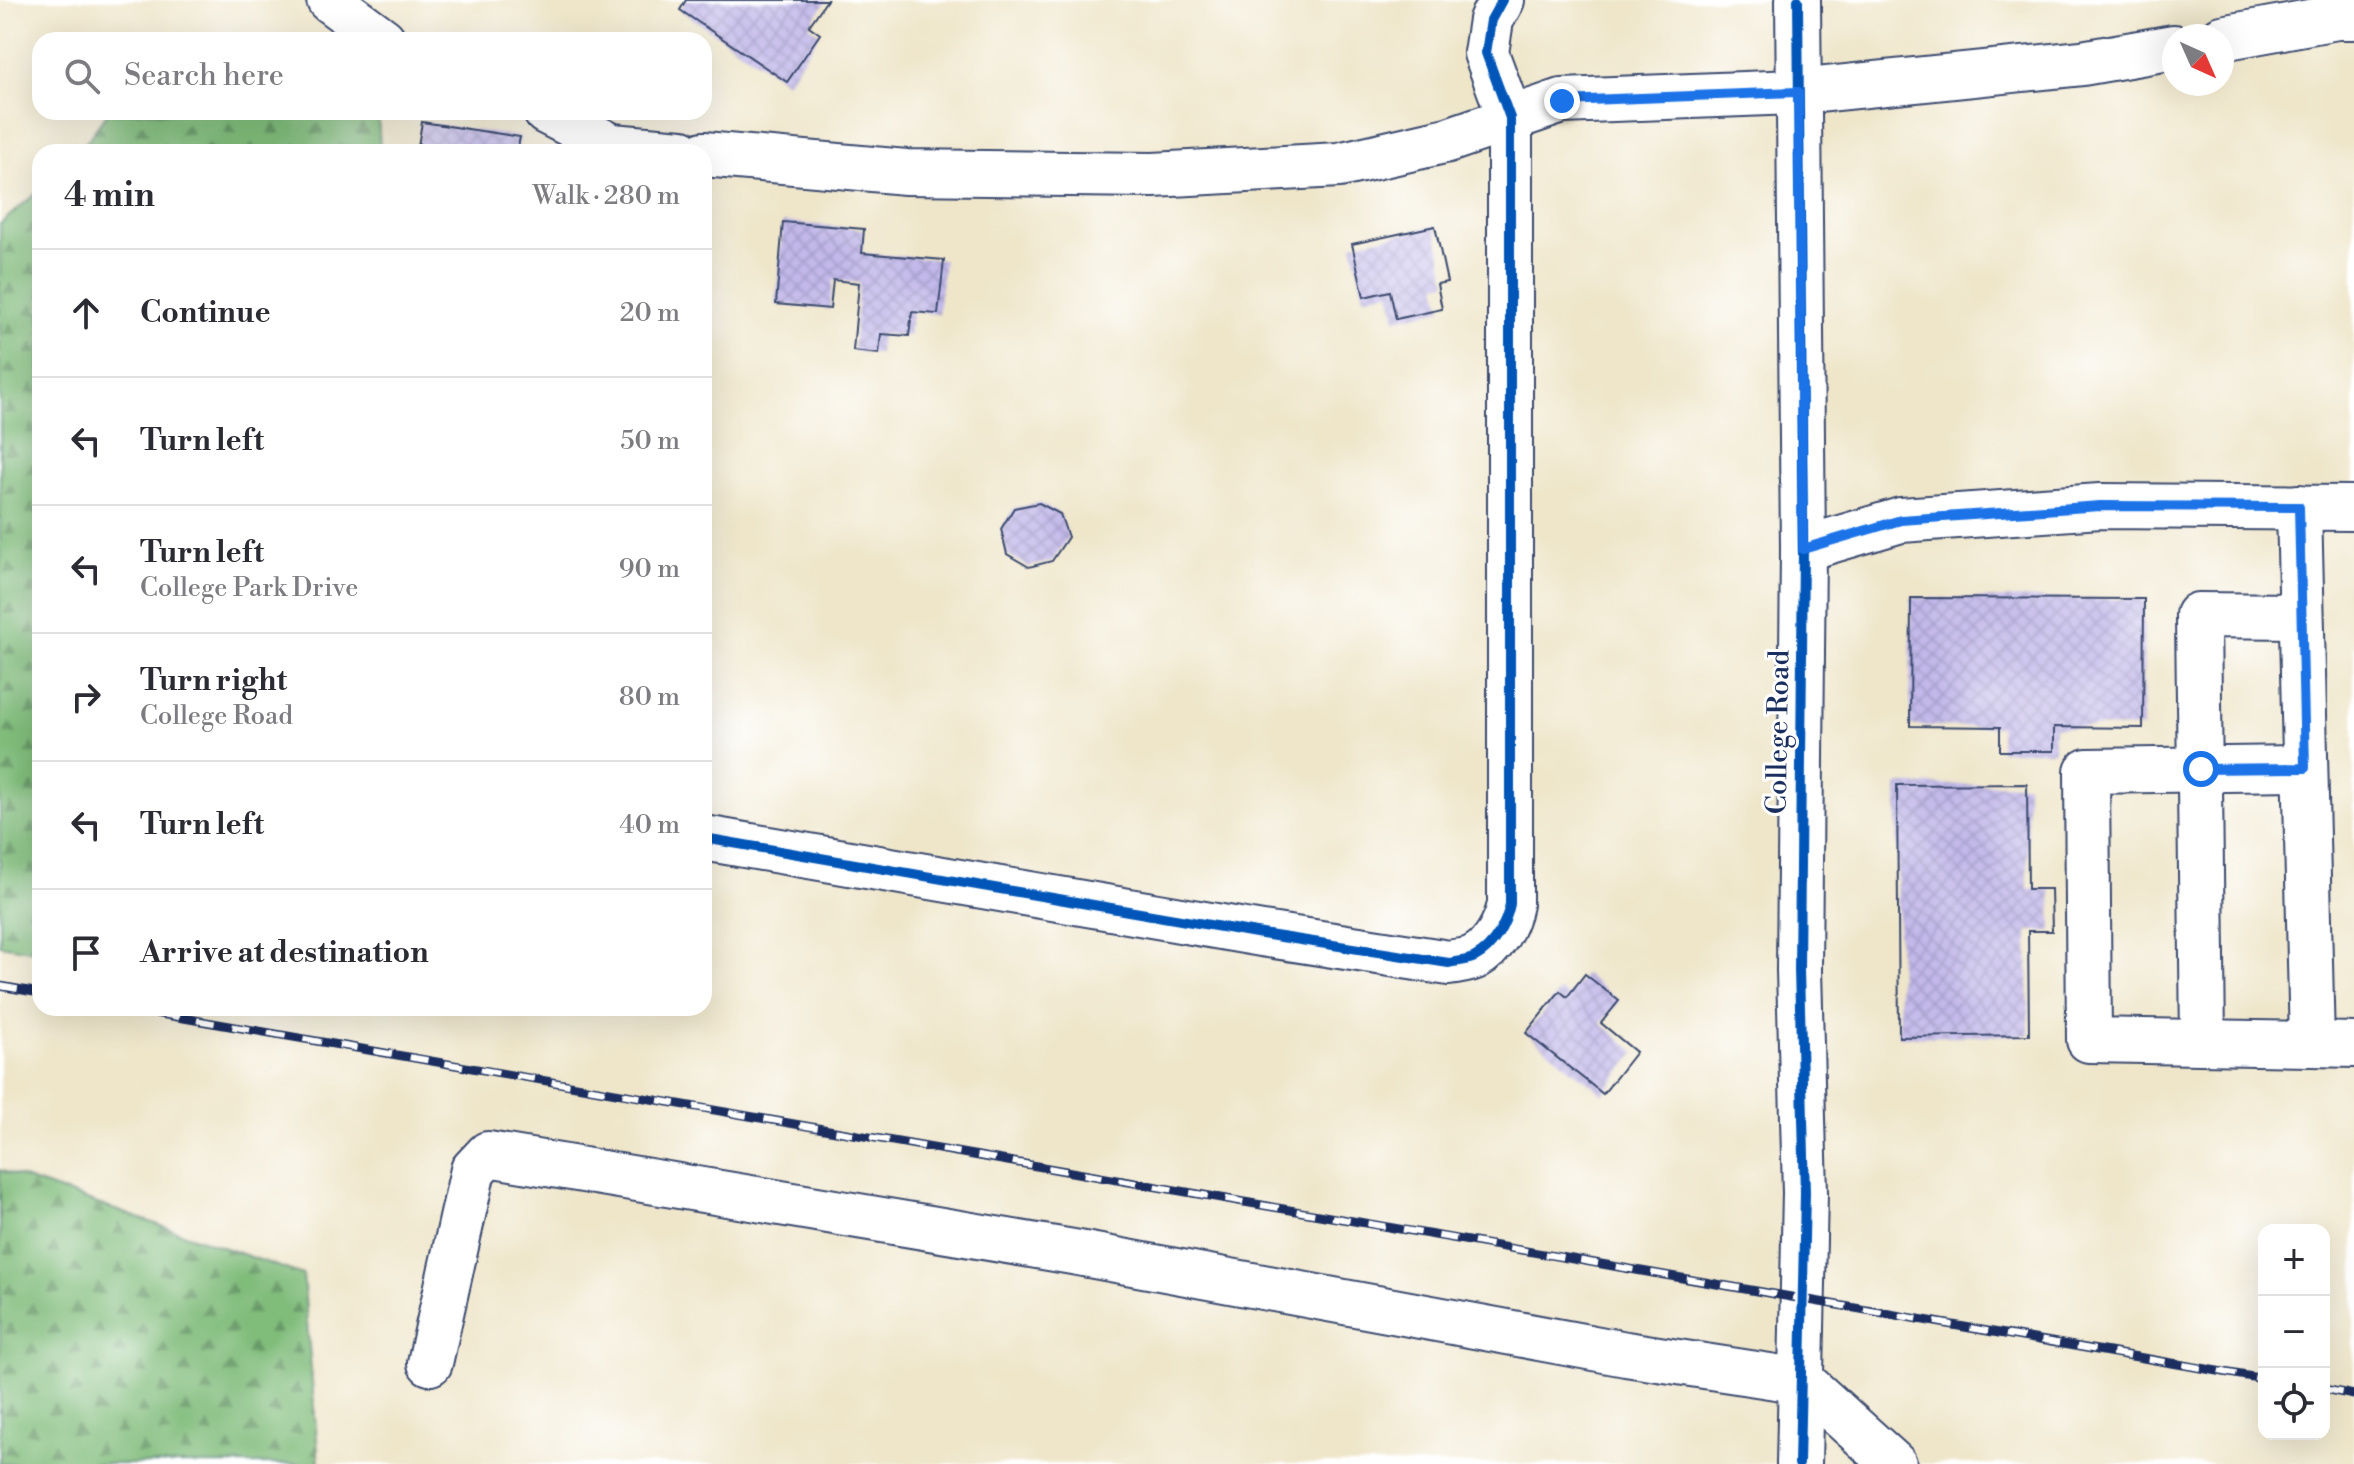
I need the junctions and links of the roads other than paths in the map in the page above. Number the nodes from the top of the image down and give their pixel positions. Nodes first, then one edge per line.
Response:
1 (329, 0) edge
2 (1502, 0) edge
3 (1798, 0) edge
4 (2354, 17) edge
5 (372, 32) edge
6 (2234, 36) edge
7 (2162, 49) edge
8 (1798, 92) junction
9 (1510, 118) junction
10 (560, 120) edge
11 (603, 144) edge
12 (712, 155) edge
13 (2299, 507) junction
14 (2354, 508) edge
15 (1803, 549) junction
16 (2301, 616) junction
17 (2305, 768) junction
18 (2201, 769) junction
19 (712, 839) edge
20 (2203, 1042) junction
21 (2333, 1044) edge
22 (430, 1363) dead end
23 (1802, 1381) junction
24 (1799, 1464) edge
25 (1894, 1464) edge

1 - 5 street
2 - 9 street
3 - 8 street, College Road
4 - 6 street
7 - 8 street
8 - 9 street
8 - 15 street, College Road
9 - 12 street
9 - 19 street
10 - 11 street
13 - 14 street
13 - 15 street
13 - 16 street
15 - 23 street, College Road
16 - 17 street
16 - 18 street
17 - 18 street
17 - 21 street
18 - 20 street
18 - 20 street
20 - 21 street
22 - 23 street
23 - 24 street, College Road
23 - 25 street

